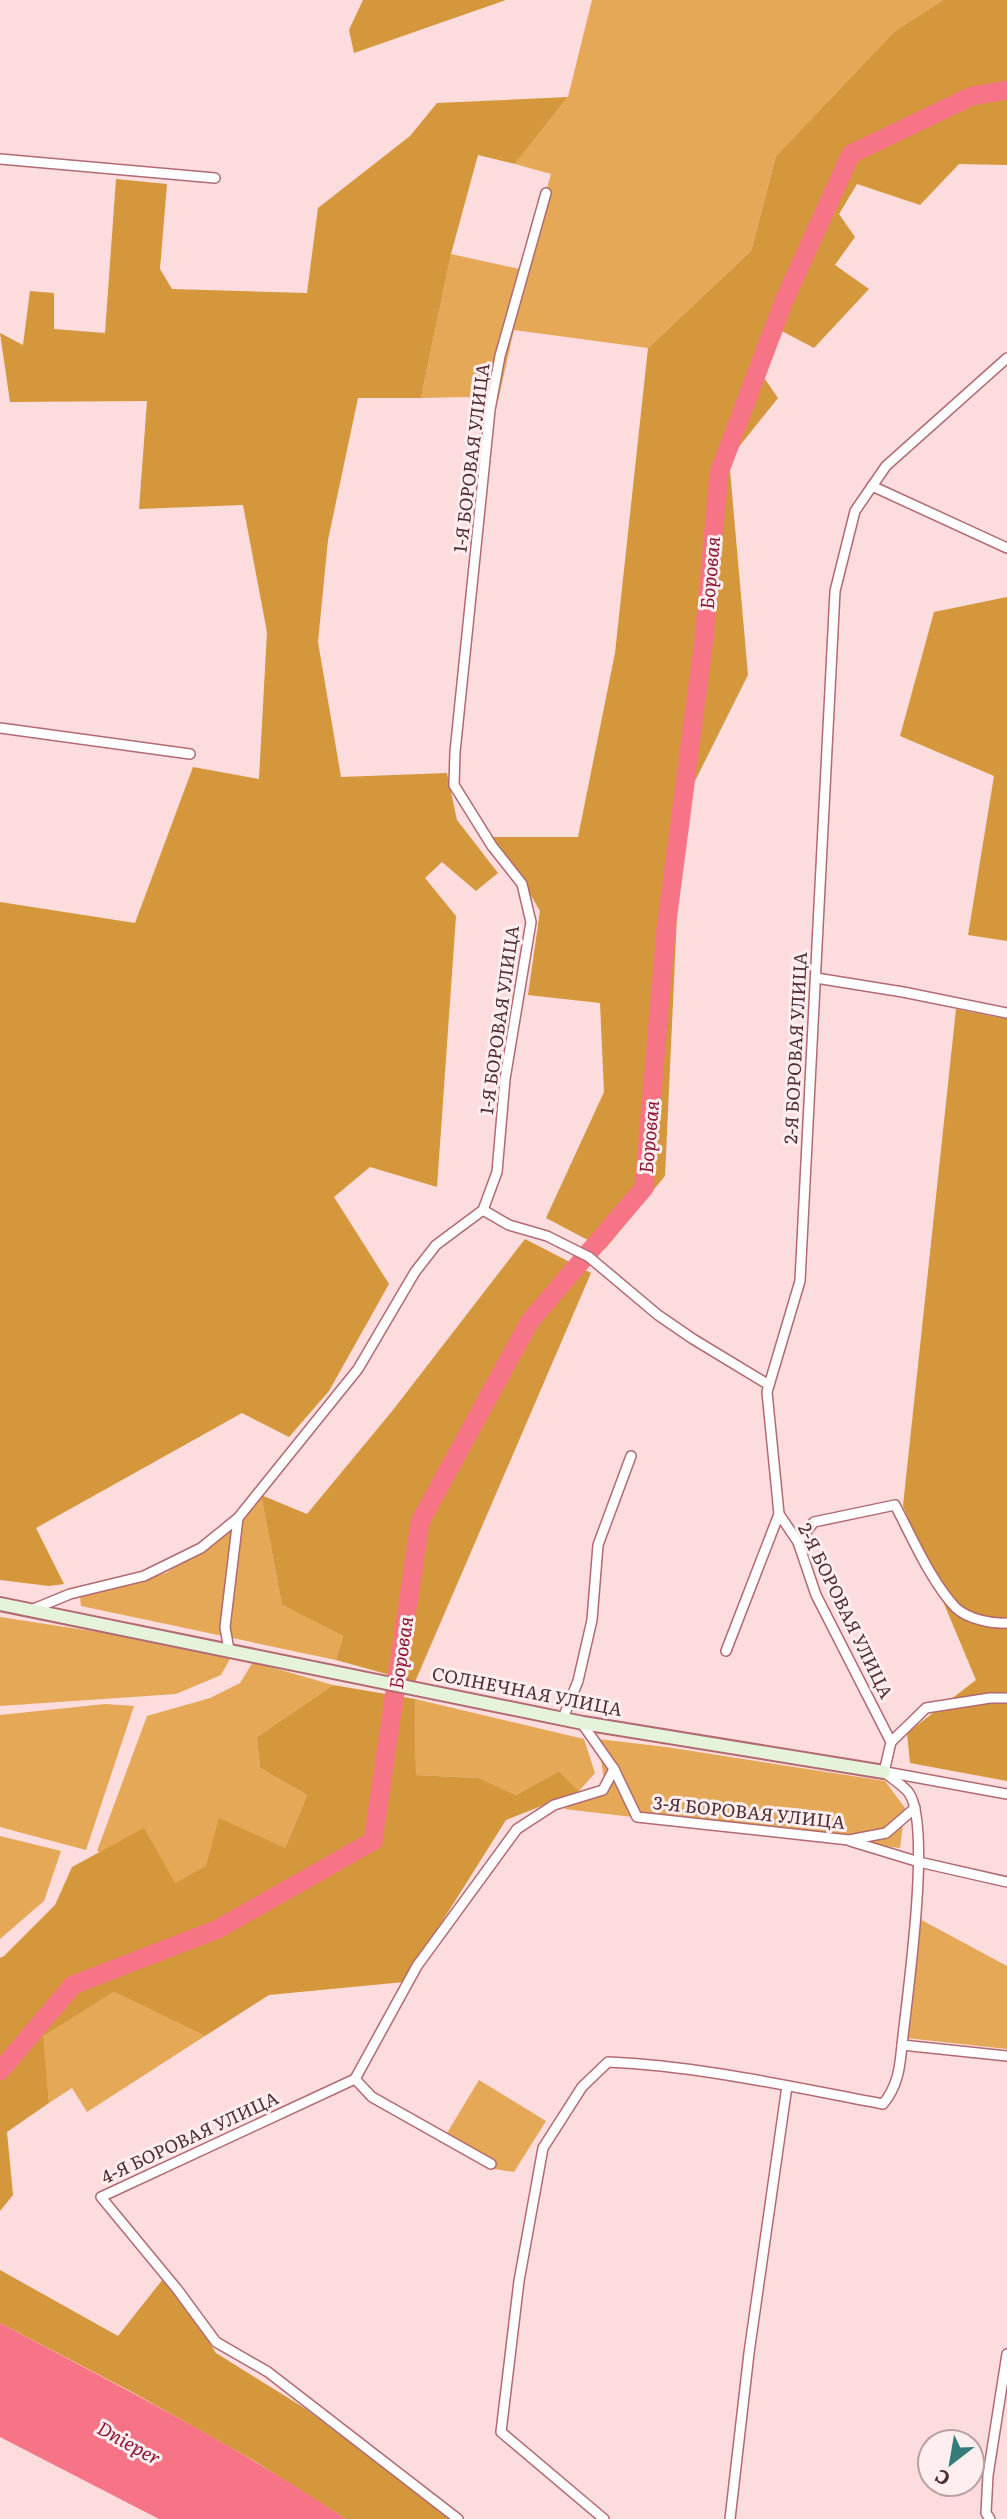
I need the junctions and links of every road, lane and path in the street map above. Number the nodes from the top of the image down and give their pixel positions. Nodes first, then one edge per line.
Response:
1 (0, 159) edge
2 (215, 178) dead end
3 (546, 193) dead end
4 (1007, 358) edge
5 (872, 486) junction
6 (1007, 548) edge
7 (0, 728) edge
8 (190, 754) dead end
9 (816, 978) junction
10 (1007, 1013) edge
11 (483, 1210) junction
12 (769, 1385) junction
13 (631, 1457) dead end
14 (779, 1514) junction
15 (238, 1518) junction
16 (798, 1542) junction
17 (0, 1604) edge
18 (30, 1611) junction
19 (1007, 1623) edge
20 (229, 1650) junction
21 (726, 1651) dead end
22 (1007, 1698) edge
23 (563, 1718) junction
24 (581, 1722) junction
25 (891, 1742) junction
26 (614, 1769) junction
27 (884, 1772) junction
28 (1007, 1794) edge
29 (915, 1808) junction
30 (849, 1840) junction
31 (919, 1862) junction
32 (1007, 1882) edge
33 (902, 2045) junction
34 (1007, 2056) edge
35 (355, 2079) junction
36 (787, 2086) junction
37 (491, 2164) dead end
38 (1007, 2354) edge
39 (458, 2519) edge
40 (604, 2519) edge
41 (730, 2519) edge
42 (990, 2519) edge

1 - 2 street
3 - 11 street, 1-Я БОРОВАЯ УЛИЦА
4 - 5 street, 2-Я БОРОВАЯ УЛИЦА
5 - 6 street
5 - 9 street, 2-Я БОРОВАЯ УЛИЦА
7 - 8 street
9 - 10 street
9 - 12 street, 2-Я БОРОВАЯ УЛИЦА
11 - 12 street
11 - 15 street
12 - 14 street, 2-Я БОРОВАЯ УЛИЦА
13 - 23 street
14 - 16 street, 2-Я БОРОВАЯ УЛИЦА
14 - 21 street
15 - 18 street
15 - 20 street
16 - 19 street
16 - 25 street, 2-Я БОРОВАЯ УЛИЦА
17 - 18 street, СОЛНЕЧНАЯ УЛИЦА
18 - 20 street, СОЛНЕЧНАЯ УЛИЦА
20 - 23 street, СОЛНЕЧНАЯ УЛИЦА
22 - 25 street
23 - 24 street, СОЛНЕЧНАЯ УЛИЦА
24 - 26 street, 3-Я БОРОВАЯ УЛИЦА
24 - 27 street, СОЛНЕЧНАЯ УЛИЦА
25 - 27 street
26 - 30 street, 3-Я БОРОВАЯ УЛИЦА
26 - 35 street
27 - 28 street
27 - 29 street
29 - 30 street, 3-Я БОРОВАЯ УЛИЦА
29 - 31 street
30 - 31 street
31 - 32 street
31 - 33 street
33 - 34 street
33 - 36 street
35 - 37 street
35 - 39 street, 4-Я БОРОВАЯ УЛИЦА
36 - 40 street
36 - 41 street
38 - 42 street

